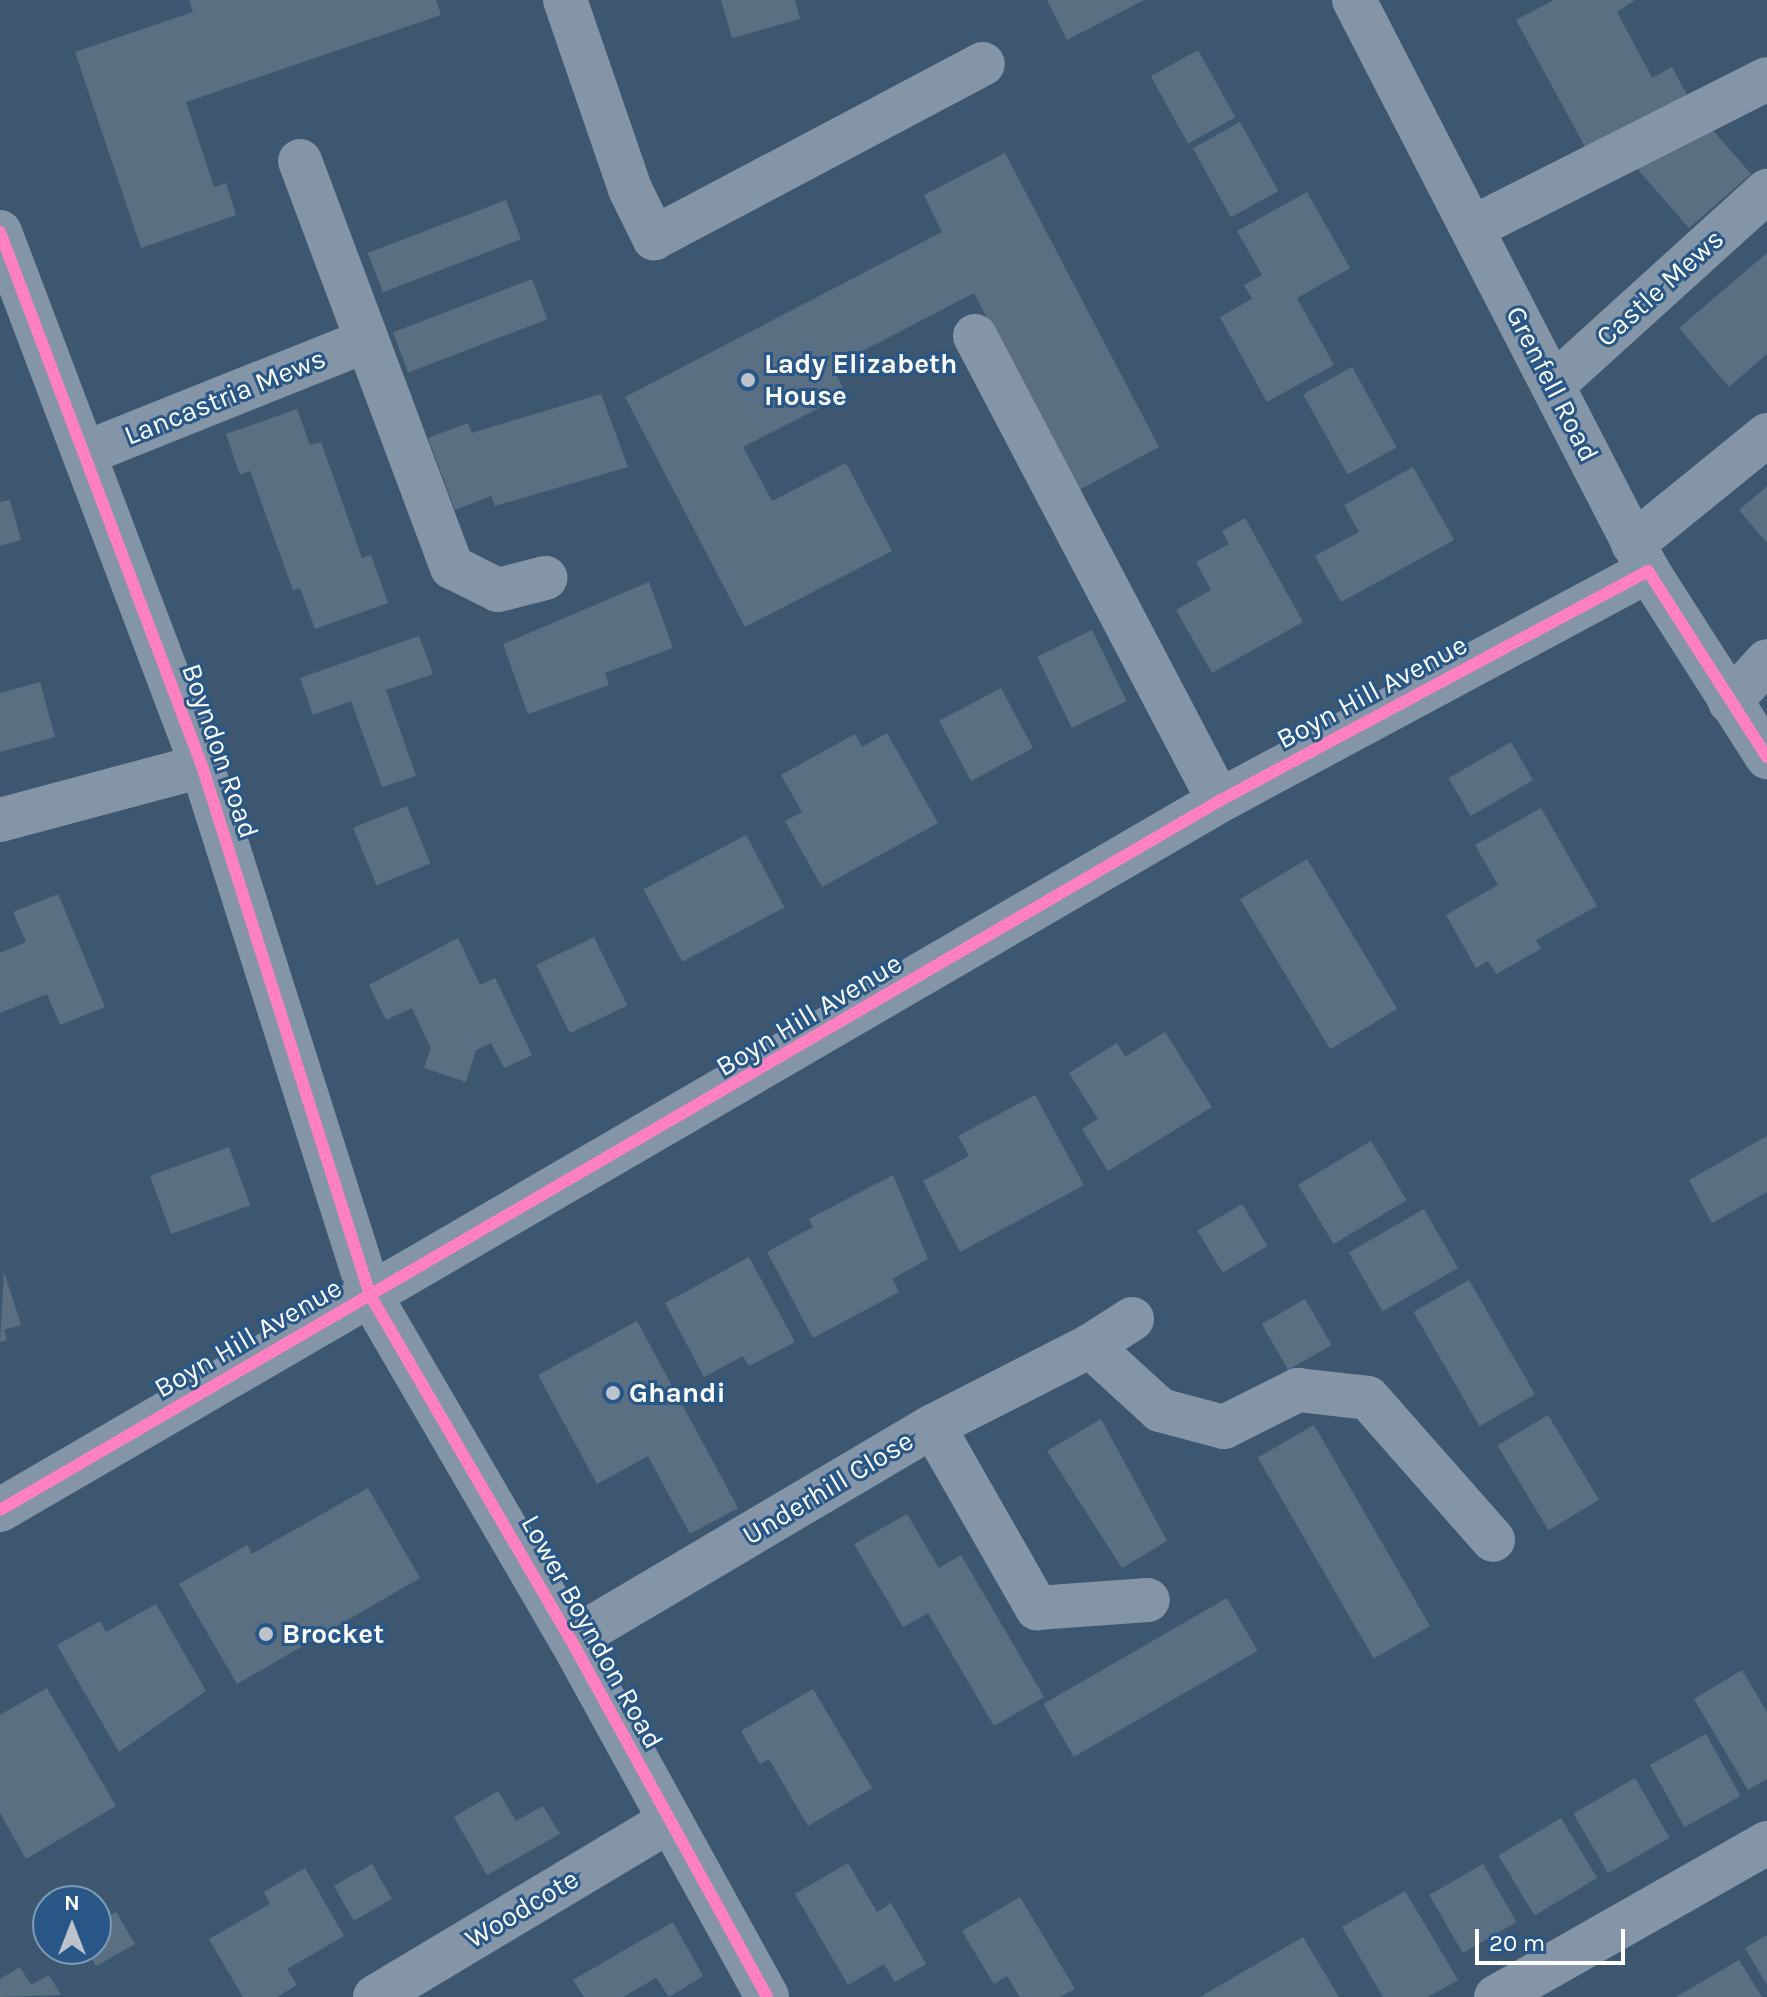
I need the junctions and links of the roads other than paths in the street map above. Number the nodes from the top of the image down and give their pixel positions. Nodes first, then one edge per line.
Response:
1 (565, 0) edge
2 (1354, 0) edge
3 (983, 64) dead end
4 (1767, 79) edge
5 (300, 161) dead end
6 (1767, 191) edge
7 (1472, 228) junction
8 (0, 232) edge
9 (975, 336) dead end
10 (363, 342) junction
11 (1553, 385) junction
12 (1767, 435) edge
13 (88, 452) junction
14 (1641, 557) junction
15 (545, 578) dead end
16 (1767, 661) edge
17 (1730, 702) junction
18 (1767, 757) edge
19 (202, 766) junction
20 (1219, 801) junction
21 (0, 820) edge
22 (370, 1295) junction
23 (1132, 1319) dead end
24 (1090, 1346) junction
25 (933, 1426) junction
26 (0, 1510) edge
27 (1493, 1540) dead end
28 (1148, 1600) dead end
29 (571, 1640) junction
30 (669, 1821) junction
31 (1767, 1843) edge
32 (375, 1997) edge
33 (767, 1997) edge
34 (1496, 1997) edge

1 - 3 street
2 - 7 street, Grenfell Road
4 - 7 street
5 - 10 street
6 - 11 street, Castle Mews
7 - 11 street, Grenfell Road
8 - 13 street, Boyndon Road
9 - 20 street
10 - 13 street, Lancastria Mews
10 - 15 street
11 - 14 street, Grenfell Road
12 - 14 street, Boyn Hill Avenue
13 - 19 street, Boyndon Road
14 - 17 street, Grenfell Road
14 - 20 street, Boyn Hill Avenue
16 - 17 street
17 - 18 street, Grenfell Road
19 - 21 street
19 - 22 street, Boyndon Road
20 - 22 street, Boyn Hill Avenue
22 - 26 street, Boyn Hill Avenue
22 - 29 street, Lower Boyndon Road
23 - 24 street, Underhill Close
24 - 25 street, Underhill Close
24 - 27 street
25 - 28 street
25 - 29 street, Underhill Close
29 - 30 street, Lower Boyndon Road
30 - 32 street, Woodcote
30 - 33 street, Lower Boyndon Road
31 - 34 street

